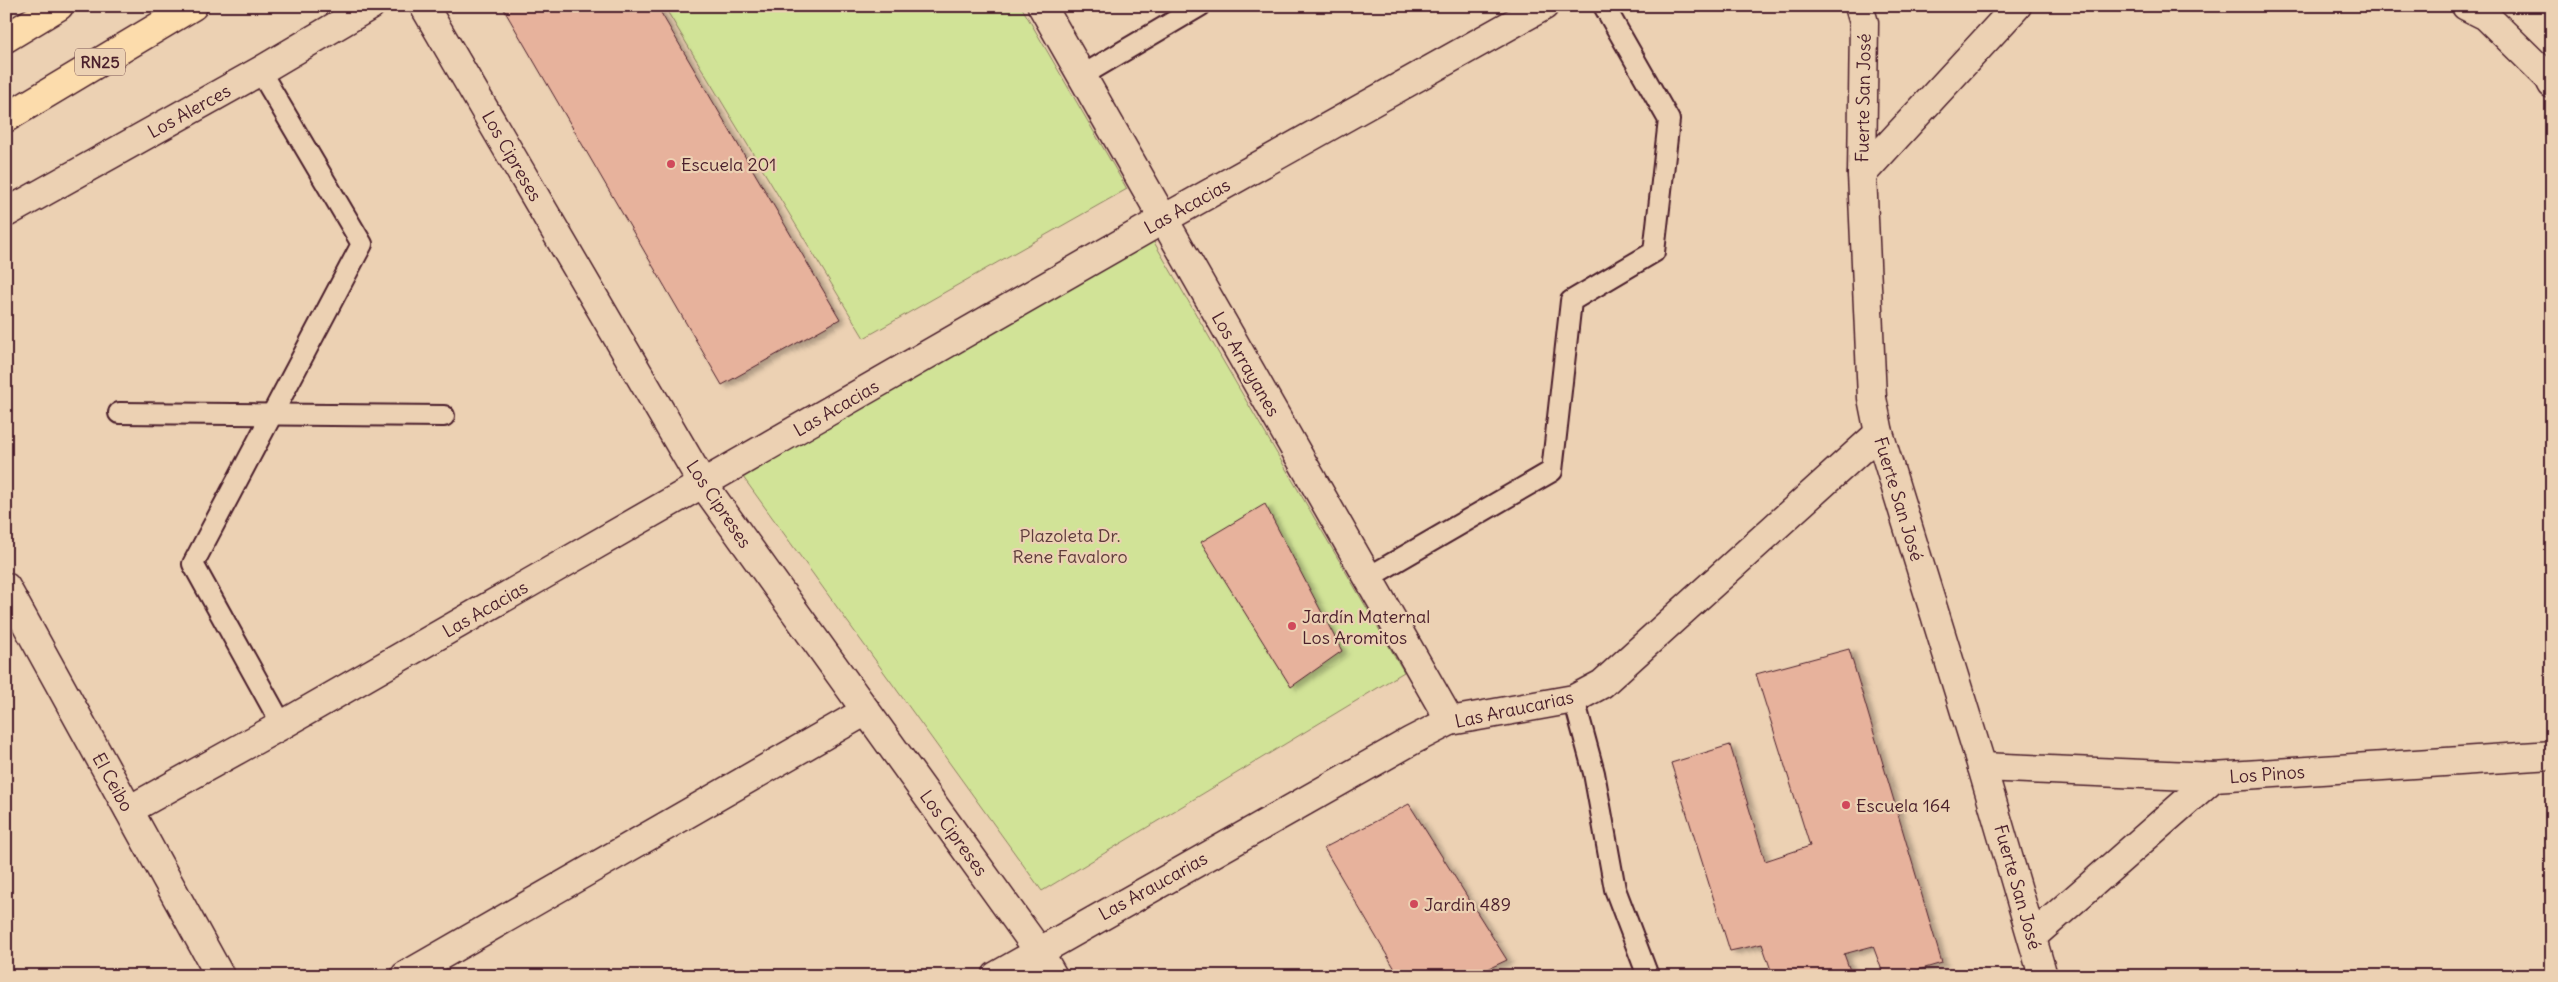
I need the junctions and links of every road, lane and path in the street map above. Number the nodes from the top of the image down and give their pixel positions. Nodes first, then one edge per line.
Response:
1 (59, 6) edge
2 (193, 6) edge
3 (370, 6) edge
4 (424, 6) edge
5 (1042, 6) edge
6 (1200, 6) edge
7 (1544, 6) edge
8 (1604, 6) edge
9 (1859, 6) edge
10 (2017, 6) edge
11 (2466, 6) edge
12 (6, 38) edge
13 (260, 71) junction
14 (1083, 75) junction
15 (2551, 80) edge
16 (6, 118) edge
17 (1862, 174) junction
18 (6, 213) edge
19 (1162, 220) junction
20 (119, 413) dead end
21 (271, 416) junction
22 (444, 416) dead end
23 (1879, 433) junction
24 (703, 484) junction
25 (1369, 577) junction
26 (6, 587) edge
27 (1574, 699) junction
28 (866, 711) junction
29 (1450, 721) junction
30 (282, 725) junction
31 (2552, 755) edge
32 (1982, 767) junction
33 (2214, 777) junction
34 (129, 810) junction
35 (2033, 936) junction
36 (1038, 950) junction
37 (217, 975) edge
38 (405, 976) edge
39 (996, 976) edge
40 (1053, 976) edge
41 (1648, 976) edge
42 (2043, 976) edge

1 - 12 highway
2 - 16 highway, RN25
3 - 13 street, Los Alerces
4 - 24 street, Los Cipreses
5 - 14 street, Los Arrayanes
6 - 14 lane
7 - 19 street, Las Acacias
8 - 25 lane
9 - 17 street, Fuerte San José
10 - 17 street
11 - 15 street
13 - 18 street, Los Alerces
13 - 21 lane
14 - 19 street, Los Arrayanes
17 - 23 street, Fuerte San José
19 - 24 street, Las Acacias
19 - 25 street, Los Arrayanes
20 - 21 lane
21 - 22 lane
21 - 30 lane
23 - 27 street, Las Araucarias
23 - 32 street, Fuerte San José
24 - 28 street, Los Cipreses
24 - 30 street, Las Acacias
25 - 29 street, Los Arrayanes
26 - 34 street, El Ceibo
27 - 29 street, Las Araucarias
27 - 41 lane
28 - 36 street, Los Cipreses
28 - 38 street
29 - 36 street, Las Araucarias
30 - 34 street, Las Acacias
31 - 33 street, Los Pinos
32 - 33 street, Los Pinos
32 - 35 street, Fuerte San José
33 - 35 street
34 - 37 street, El Ceibo
35 - 42 street, Fuerte San José
36 - 39 street, Las Araucarias
36 - 40 street, Los Cipreses

